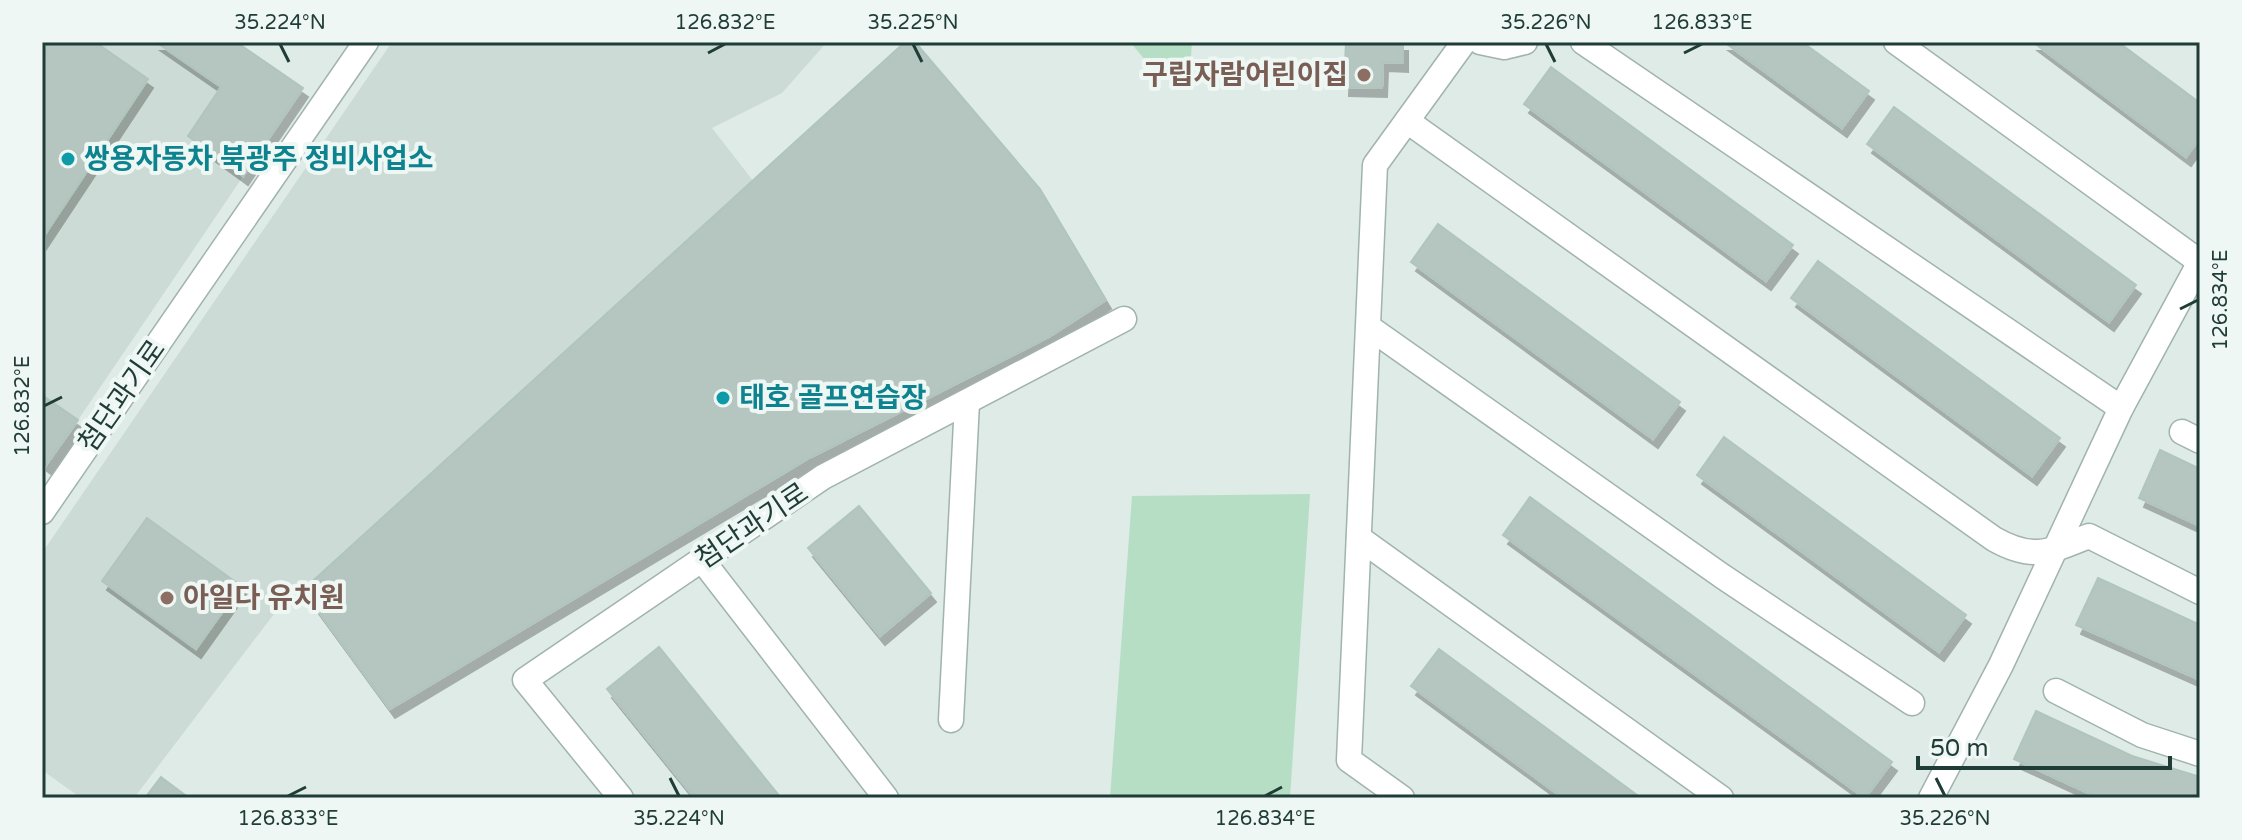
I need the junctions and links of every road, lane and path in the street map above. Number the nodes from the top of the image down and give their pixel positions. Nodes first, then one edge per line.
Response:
1 (366, 42) edge
2 (1464, 42) edge
3 (1480, 42) edge
4 (1525, 42) edge
5 (1583, 42) edge
6 (1896, 42) edge
7 (1407, 121) junction
8 (2200, 262) edge
9 (1124, 319) dead end
10 (1370, 328) junction
11 (967, 402) junction
12 (2121, 408) junction
13 (42, 512) edge
14 (1359, 538) junction
15 (2054, 550) junction
16 (702, 560) junction
17 (2200, 592) edge
18 (2056, 691) dead end
19 (1912, 703) dead end
20 (951, 720) dead end
21 (2200, 754) edge
22 (621, 798) edge
23 (886, 798) edge
24 (1402, 798) edge
25 (1721, 798) edge
26 (1931, 798) edge

1 - 13 street, 첨단과기로
2 - 7 street
3 - 4 street
5 - 12 street
6 - 8 street
7 - 10 street
7 - 15 street
8 - 12 street
9 - 11 street, 첨단과기로
10 - 14 street
10 - 19 street
11 - 16 street, 첨단과기로
11 - 20 street
12 - 15 street
14 - 24 street
14 - 25 street
15 - 17 street
15 - 26 street
16 - 22 street, 첨단과기로
16 - 23 street
18 - 21 street

